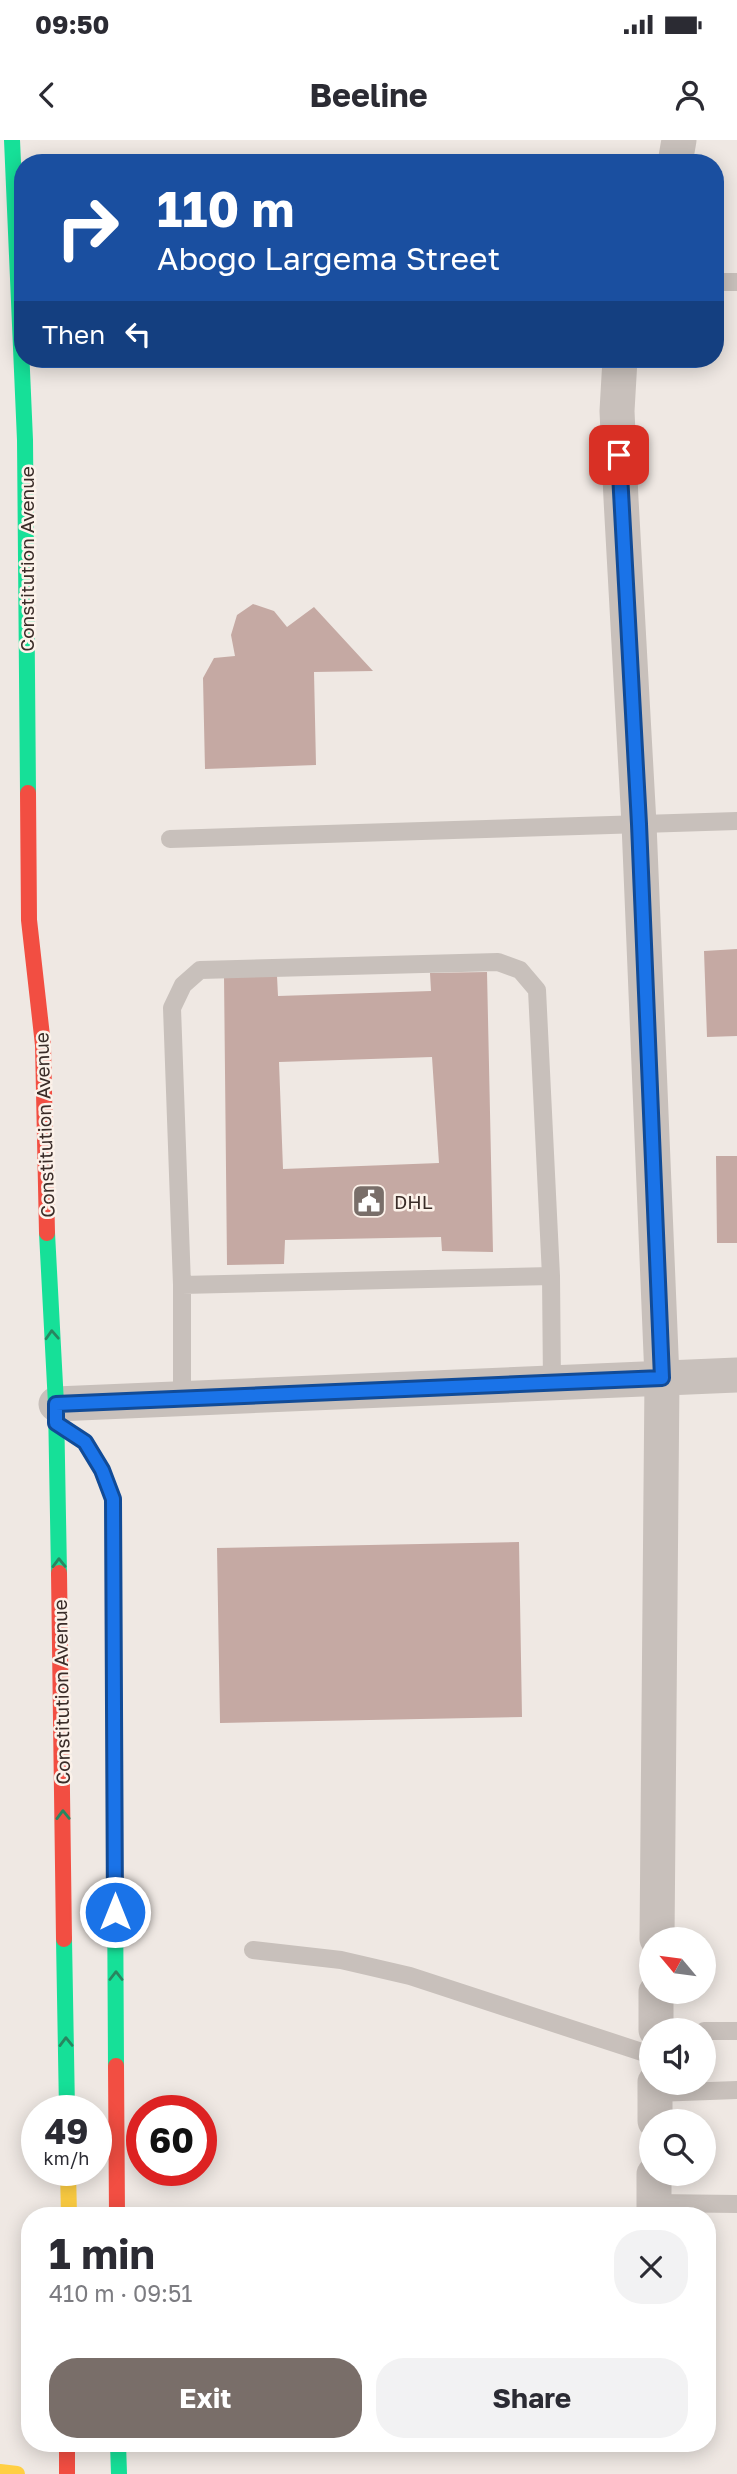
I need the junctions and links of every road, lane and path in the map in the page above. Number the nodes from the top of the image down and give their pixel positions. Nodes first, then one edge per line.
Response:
1 (12, 140) edge
2 (14, 186) edge
3 (22, 368) edge
4 (619, 368) edge
5 (737, 821) edge
6 (639, 824) junction
7 (170, 839) dead end
8 (13, 869) dead end
9 (29, 920) junction
10 (551, 1276) junction
11 (182, 1285) junction
12 (737, 1376) edge
13 (662, 1378) junction
14 (552, 1384) junction
15 (182, 1398) junction
16 (56, 1413) junction
17 (657, 1927) edge
18 (253, 1950) dead end
19 (716, 2031) edge
20 (737, 2031) edge
21 (639, 2051) edge
22 (737, 2090) edge
23 (67, 2095) edge
24 (655, 2099) edge
25 (68, 2186) edge
26 (654, 2197) edge
27 (737, 2204) edge
28 (69, 2207) edge
29 (117, 2207) edge
30 (67, 2452) edge
31 (118, 2452) edge
32 (0, 2472) edge
33 (17, 2474) edge
34 (67, 2474) edge
35 (119, 2474) edge

1 - 2 main road, Constitution Avenue
3 - 9 main road, Constitution Avenue
4 - 6 street
5 - 6 lane
6 - 7 lane
6 - 13 street
8 - 9 main road
16 -> 9 main road, Constitution Avenue
10 - 11 lane
10 - 11 lane
10 - 14 lane
11 - 15 lane
12 - 13 street
13 - 14 street
13 - 17 street
14 - 15 street
15 - 16 street
23 -> 16 main road, Constitution Avenue
29 -> 16 main road
18 - 21 lane
19 - 20 lane
22 - 24 lane
25 - 28 main road
26 - 27 lane
30 - 34 main road
31 - 35 main road
32 - 33 main road

